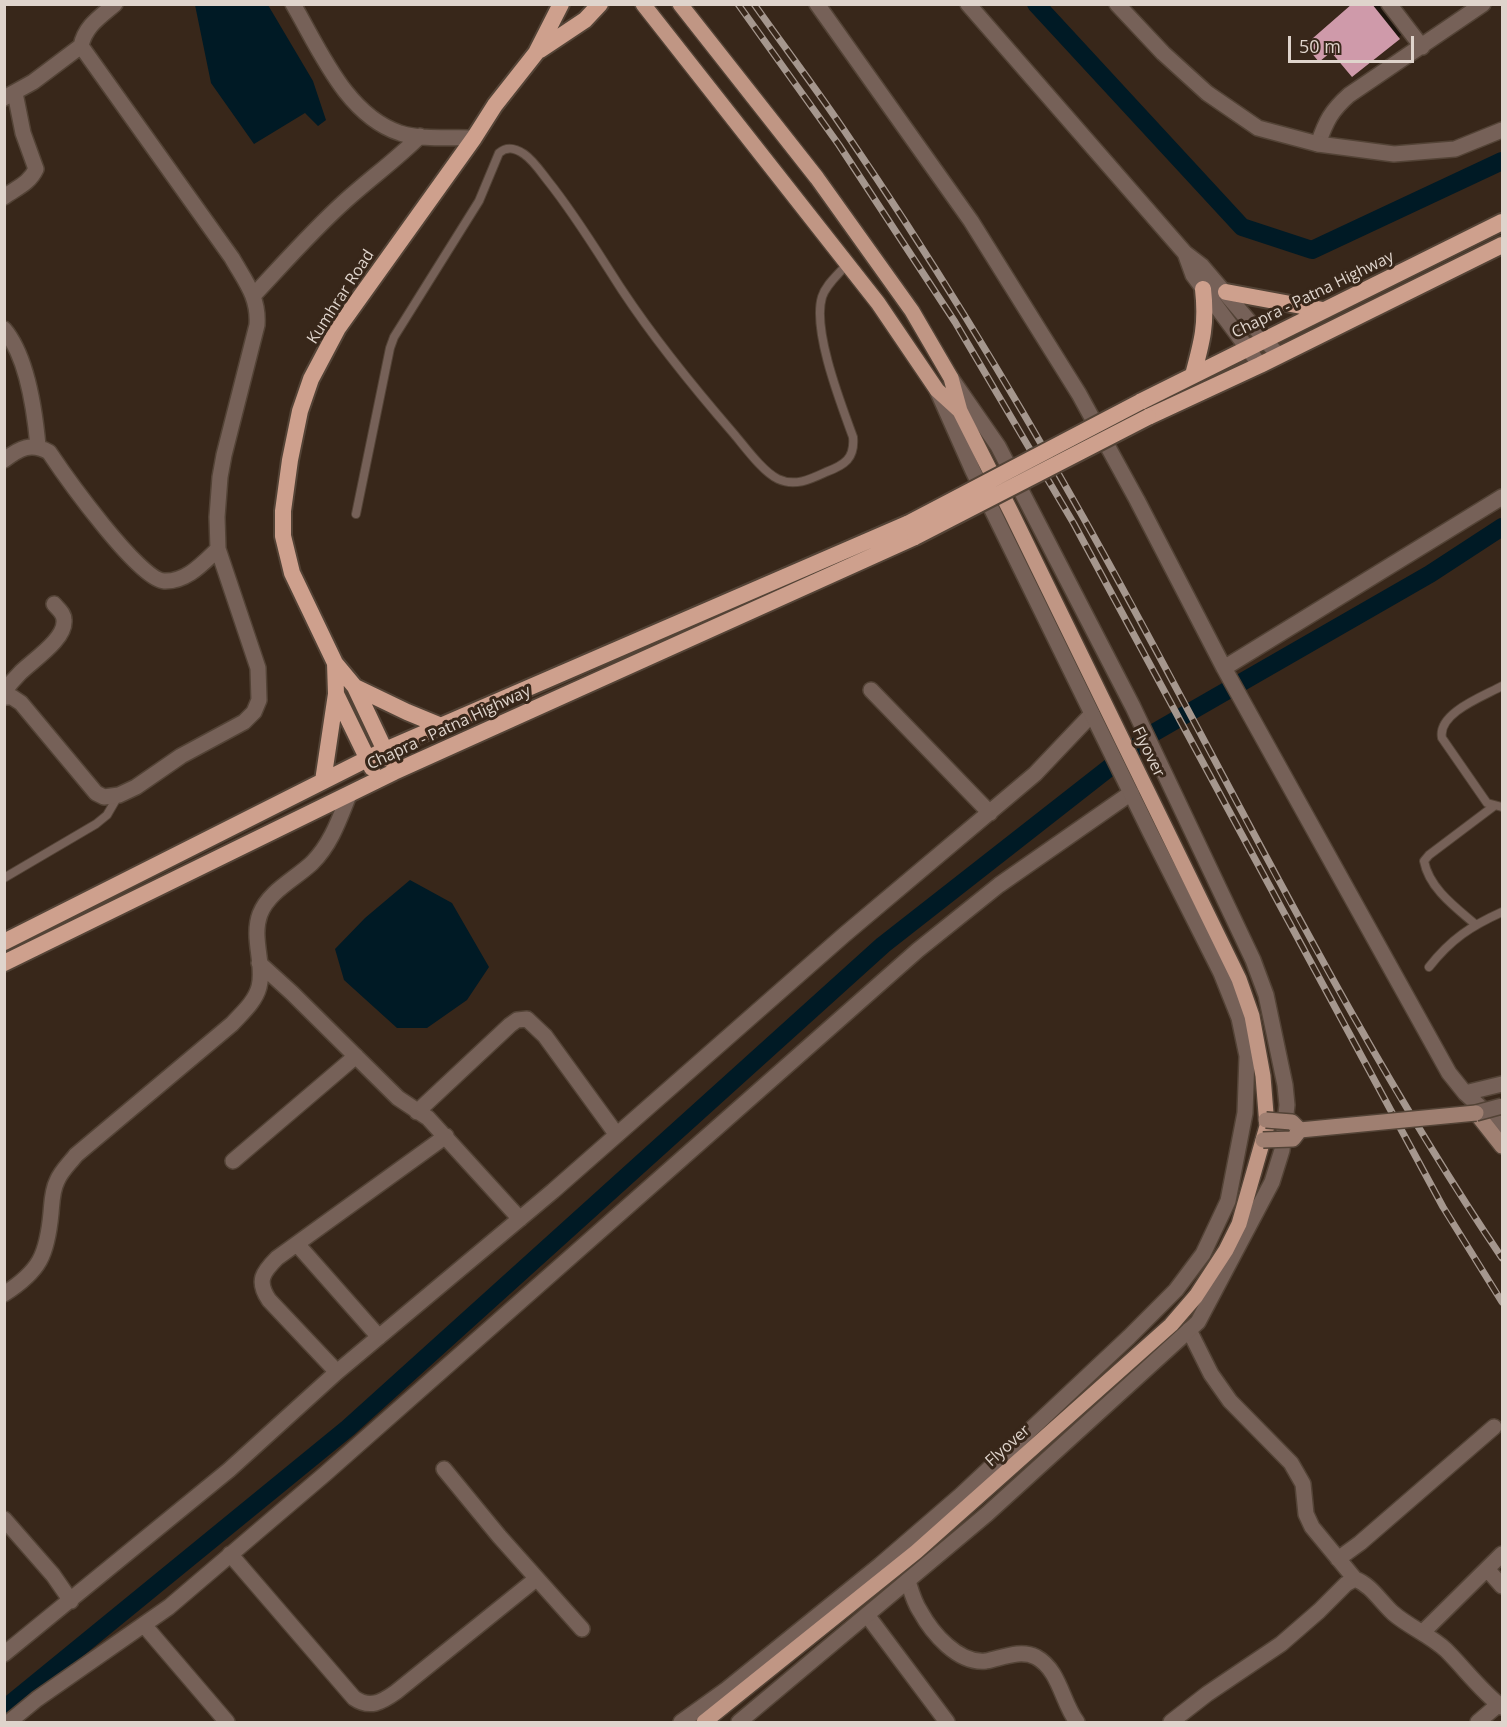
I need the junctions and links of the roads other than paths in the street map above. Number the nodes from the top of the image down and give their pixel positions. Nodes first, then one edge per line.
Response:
1 (115, 4) edge
2 (293, 4) edge
3 (561, 4) edge
4 (600, 4) edge
5 (643, 4) edge
6 (680, 4) edge
7 (818, 4) edge
8 (968, 4) edge
9 (1117, 4) edge
10 (1389, 4) edge
11 (1483, 4) edge
12 (81, 46) junction
13 (1422, 47) junction
14 (536, 53) junction
15 (10, 96) edge
16 (1503, 130) edge
17 (420, 136) junction
18 (474, 138) junction
19 (1318, 144) junction
20 (4, 197) edge
21 (1503, 222) edge
22 (1503, 245) edge
23 (1185, 253) junction
24 (847, 264) junction
25 (1203, 289) junction
26 (1226, 292) junction
27 (253, 296) junction
28 (1323, 310) junction
29 (4, 329) edge
30 (1264, 339) junction
31 (1247, 348) junction
32 (1278, 355) junction
33 (1260, 365) junction
34 (1193, 375) junction
35 (951, 378) junction
36 (937, 390) junction
37 (960, 411) junction
38 (38, 446) junction
39 (4, 460) edge
40 (1503, 497) edge
41 (356, 514) dead end
42 (912, 530) junction
43 (218, 549) junction
44 (54, 604) dead end
45 (335, 663) junction
46 (1224, 668) junction
47 (1503, 686) edge
48 (355, 687) junction
49 (872, 690) dead end
50 (4, 692) edge
51 (336, 694) junction
52 (4, 697) edge
53 (1092, 714) junction
54 (441, 726) junction
55 (385, 750) junction
56 (367, 759) junction
57 (394, 772) junction
58 (378, 780) junction
59 (323, 781) junction
60 (1128, 787) junction
61 (119, 795) junction
62 (349, 795) junction
63 (1498, 807) edge
64 (990, 813) junction
65 (4, 878) edge
66 (1503, 912) edge
67 (1475, 924) junction
68 (4, 942) edge
69 (4, 963) edge
70 (259, 963) junction
71 (1429, 967) dead end
72 (356, 1056) junction
73 (1503, 1084) edge
74 (1466, 1093) junction
75 (1503, 1106) edge
76 (417, 1112) junction
77 (1476, 1113) junction
78 (1266, 1120) junction
79 (1503, 1127) edge
80 (1300, 1130) junction
81 (617, 1135) junction
82 (446, 1136) junction
83 (1263, 1140) junction
84 (1503, 1146) edge
85 (233, 1161) dead end
86 (520, 1219) junction
87 (297, 1244) junction
88 (4, 1294) edge
89 (1189, 1330) junction
90 (380, 1337) junction
91 (338, 1372) junction
92 (1494, 1426) dead end
93 (444, 1469) dead end
94 (4, 1519) edge
95 (230, 1554) junction
96 (1503, 1554) edge
97 (1338, 1559) junction
98 (1487, 1569) junction
99 (536, 1579) junction
100 (1354, 1579) junction
101 (908, 1581) junction
102 (1503, 1586) edge
103 (70, 1601) junction
104 (867, 1616) junction
105 (144, 1625) junction
106 (582, 1629) dead end
107 (1423, 1632) junction
108 (4, 1654) edge
109 (1501, 1706) edge
110 (9, 1722) edge
111 (227, 1722) edge
112 (681, 1722) edge
113 (704, 1722) edge
114 (739, 1722) edge
115 (947, 1722) edge
116 (1077, 1722) edge
117 (1171, 1722) edge
118 (1478, 1722) edge

1 - 12 street
2 - 17 street
3 - 14 highway, Kumhrar Road
4 - 14 highway, Kumhrar Road
5 - 24 main road, Flyover
6 - 35 main road, Flyover
7 - 46 street
8 - 23 street
9 - 19 street
10 - 13 street
11 - 13 street
12 - 15 street
12 - 27 street
13 - 19 street
14 - 18 highway, Kumhrar Road
15 - 20 street
16 - 19 street
17 - 18 street
17 - 27 street
18 - 45 highway, Kumhrar Road
21 - 28 highway, Chapra - Patna Highway
22 - 32 highway
23 - 25 street
23 - 26 street
24 - 36 main road, Flyover
24 - 41 lane
25 - 31 street
25 - 34 highway
26 - 28 highway
26 - 30 street
27 - 43 street
28 - 30 highway, Chapra - Patna Highway
29 - 38 street
30 - 31 highway, Chapra - Patna Highway
30 - 32 street
31 - 33 street
31 - 34 highway, Chapra - Patna Highway
32 - 33 highway
33 - 42 highway, bridge
34 - 42 highway, Chapra - Patna Highway, bridge
35 - 37 main road, Flyover
35 - 89 street
36 - 37 main road, Flyover
36 - 53 street
37 - 78 main road, Flyover
38 - 39 street
38 - 43 street
40 - 46 street
42 - 54 highway, Chapra - Patna Highway
42 - 57 highway, Chapra - Patna Highway
43 - 61 street
44 - 50 street
45 - 48 highway, Kumhrar Road
45 - 51 highway, Kumhrar Road
46 - 74 street
47 - 63 lane
48 - 54 highway
48 - 55 highway, Kumhrar Road
49 - 64 street
51 - 56 highway, Kumhrar Road
51 - 59 highway
52 - 61 street
53 - 60 street
53 - 64 street
54 - 55 highway, Chapra - Patna Highway
55 - 56 highway, Chapra - Patna Highway
55 - 57 highway, Kumhrar Road
56 - 58 highway, Kumhrar Road
56 - 59 highway, Chapra - Patna Highway
57 - 58 highway, Chapra - Patna Highway
58 - 62 highway, Chapra - Patna Highway
59 - 68 highway, Chapra - Patna Highway
60 - 95 street
60 - 112 street
61 - 65 lane
62 - 69 highway, Chapra - Patna Highway
62 - 70 street
63 - 67 lane
64 - 81 street
66 - 67 lane
67 - 71 lane
70 - 72 street
70 - 88 street
72 - 76 street
72 - 85 street
73 - 74 street
74 - 79 street
75 - 77 street, bridge
76 - 81 street
76 - 82 street
77 - 80 main road, bridge
77 - 84 main road
78 - 80 main road, bridge
78 - 83 main road, Flyover
80 - 83 main road, bridge
81 - 86 street
82 - 86 street
82 - 87 street
83 - 113 main road, Flyover
86 - 90 street
87 - 90 street
87 - 91 street
89 - 97 street
89 - 101 street
90 - 91 street
91 - 103 street
92 - 97 street
93 - 99 street
94 - 103 street
95 - 99 street
95 - 105 street
96 - 98 street
97 - 100 street
98 - 102 street
98 - 107 street
99 - 106 street
100 - 107 street
100 - 117 street
101 - 104 street
101 - 116 street
103 - 108 street
104 - 114 street
104 - 115 street
105 - 110 street
105 - 111 street
107 - 109 street
109 - 118 street

